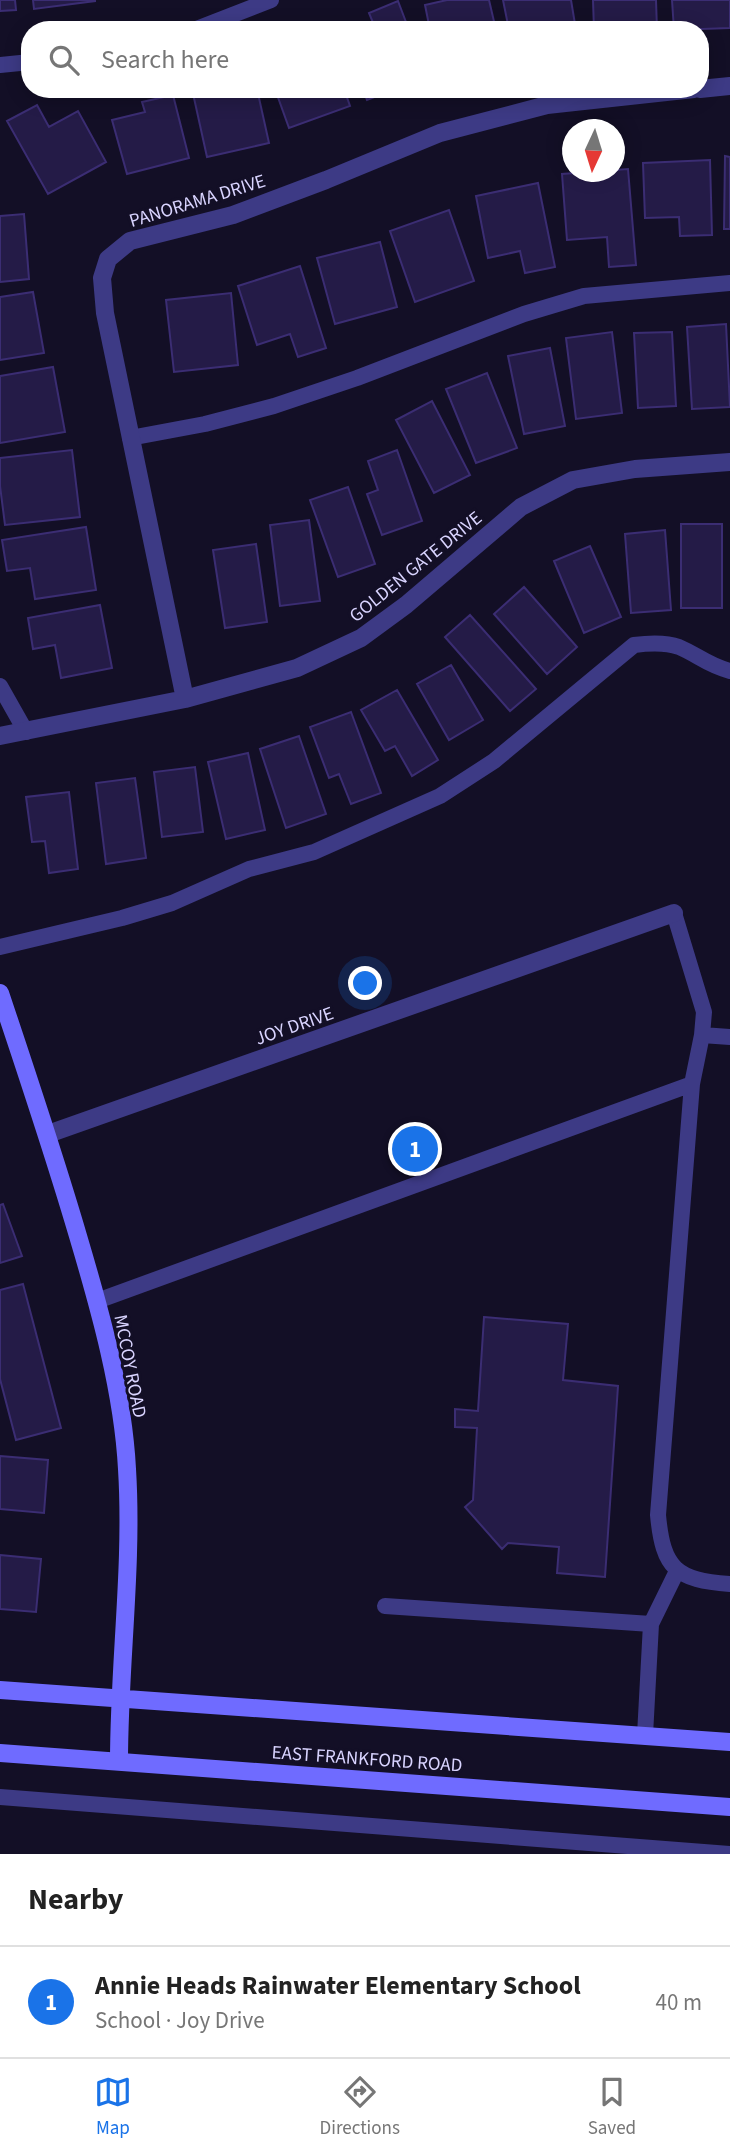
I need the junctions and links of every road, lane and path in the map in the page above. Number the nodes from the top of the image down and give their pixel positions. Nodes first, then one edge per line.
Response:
1 (271, 0) edge
2 (217, 21) edge
3 (21, 63) edge
4 (0, 65) edge
5 (730, 86) edge
6 (709, 88) edge
7 (611, 98) edge
8 (730, 283) edge
9 (130, 438) junction
10 (730, 462) edge
11 (730, 671) edge
12 (0, 686) edge
13 (185, 699) junction
14 (26, 732) junction
15 (0, 737) edge
16 (674, 914) joint
17 (0, 947) edge
18 (0, 993) edge
19 (702, 1035) junction
20 (730, 1037) edge
21 (692, 1084) junction
22 (48, 1134) junction
23 (97, 1301) junction
24 (677, 1571) junction
25 (730, 1584) edge
26 (385, 1606) dead end
27 (651, 1624) junction
28 (0, 1690) edge
29 (119, 1700) junction
30 (645, 1735) junction
31 (730, 1742) edge
32 (0, 1752) edge
33 (119, 1761) junction
34 (0, 1797) edge
35 (730, 1807) edge
36 (730, 1854) edge

1 - 2 lane
3 - 4 lane
5 - 6 street
7 - 9 street, PANORAMA DRIVE
8 - 9 lane
9 - 13 street, PANORAMA DRIVE
10 - 13 street, GOLDEN GATE DRIVE
11 - 17 lane
12 - 14 lane
13 - 14 street, GOLDEN GATE DRIVE
14 - 15 street, GOLDEN GATE DRIVE
16 - 19 lane
16 - 22 street, JOY DRIVE
18 - 22 main road, MCCOY ROAD
19 - 20 lane
19 - 21 lane
21 - 23 lane
21 - 24 lane
22 - 23 main road, MCCOY ROAD
23 - 29 main road, MCCOY ROAD
24 - 25 lane
24 - 27 lane
26 - 27 lane
27 - 30 lane
28 - 29 main road
29 - 30 main road
29 - 33 main road, MCCOY ROAD
30 - 31 main road
32 - 33 main road, EAST FRANKFORD ROAD
33 - 35 main road, EAST FRANKFORD ROAD
34 - 36 lane

